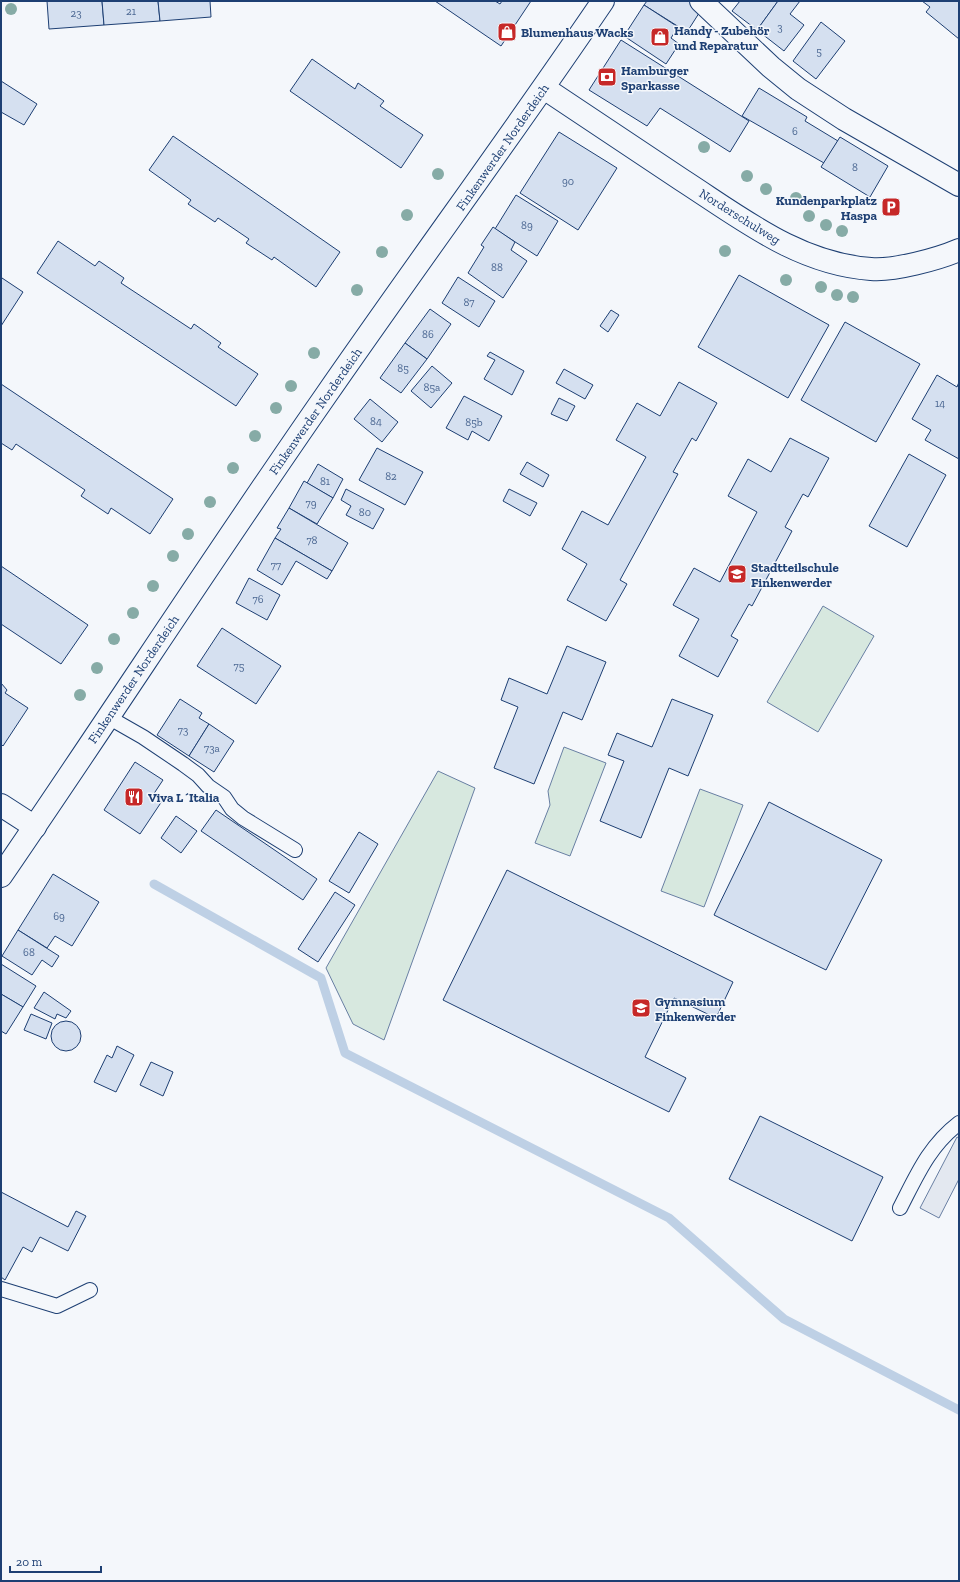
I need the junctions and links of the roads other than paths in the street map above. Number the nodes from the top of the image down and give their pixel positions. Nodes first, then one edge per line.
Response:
1 (603, 1) edge
2 (701, 1) edge
3 (544, 88) junction
4 (959, 185) edge
5 (959, 250) edge
6 (108, 717) junction
7 (1, 805) edge
8 (35, 827) junction
9 (295, 850) dead end
10 (1, 876) edge
11 (959, 1124) edge
12 (900, 1208) dead end
13 (1, 1289) edge
14 (90, 1290) dead end

1 - 3 street, Finkenwerder Norderdeich
2 - 4 street
3 - 5 street, Norderschulweg
3 - 6 street, Finkenwerder Norderdeich
6 - 8 street, Finkenwerder Norderdeich
6 - 9 lane
7 - 8 street
8 - 10 street, Finkenwerder Norderdeich
11 - 12 lane
13 - 14 lane

